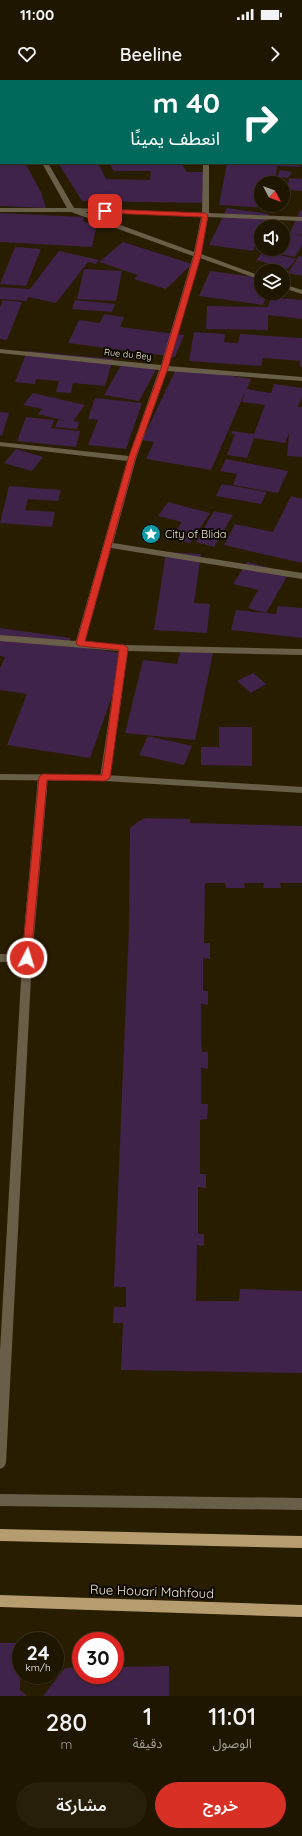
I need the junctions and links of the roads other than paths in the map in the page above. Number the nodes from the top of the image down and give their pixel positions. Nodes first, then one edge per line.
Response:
1 (46, 164) edge
2 (206, 164) edge
3 (0, 210) edge
4 (72, 210) junction
5 (205, 215) junction
6 (302, 219) edge
7 (197, 256) junction
8 (254, 276) edge
9 (290, 288) edge
10 (302, 292) edge
11 (0, 351) edge
12 (164, 368) junction
13 (302, 379) edge
14 (0, 444) edge
15 (132, 459) junction
16 (107, 545) junction
17 (302, 576) edge
18 (0, 638) edge
19 (80, 644) junction
20 (124, 648) junction
21 (302, 652) edge
22 (0, 777) edge
23 (43, 777) junction
24 (105, 778) junction
25 (302, 790) edge
26 (0, 958) edge
27 (27, 958) junction
28 (0, 1462) edge
29 (0, 1500) edge
30 (302, 1504) edge
31 (0, 1535) edge
32 (302, 1542) edge
33 (0, 1600) edge
34 (302, 1611) edge

1 - 4 street
2 - 5 street
3 - 4 street
4 - 5 street
4 - 7 street
5 - 6 street
5 - 7 street
7 - 8 street
7 - 12 street
9 - 10 street
11 - 12 street, Rue du Bey
12 - 13 street, Rue du Bey
12 - 15 street
14 - 15 street
15 - 16 street
16 - 17 street
16 - 19 street
18 - 19 street
19 - 20 street
20 - 21 street
20 - 24 street
22 - 23 street
23 - 24 street
23 - 27 street
24 - 25 street
26 - 27 street
27 - 28 street
29 - 30 street
31 - 32 main road
33 - 34 main road, Rue Houari Mahfoud

